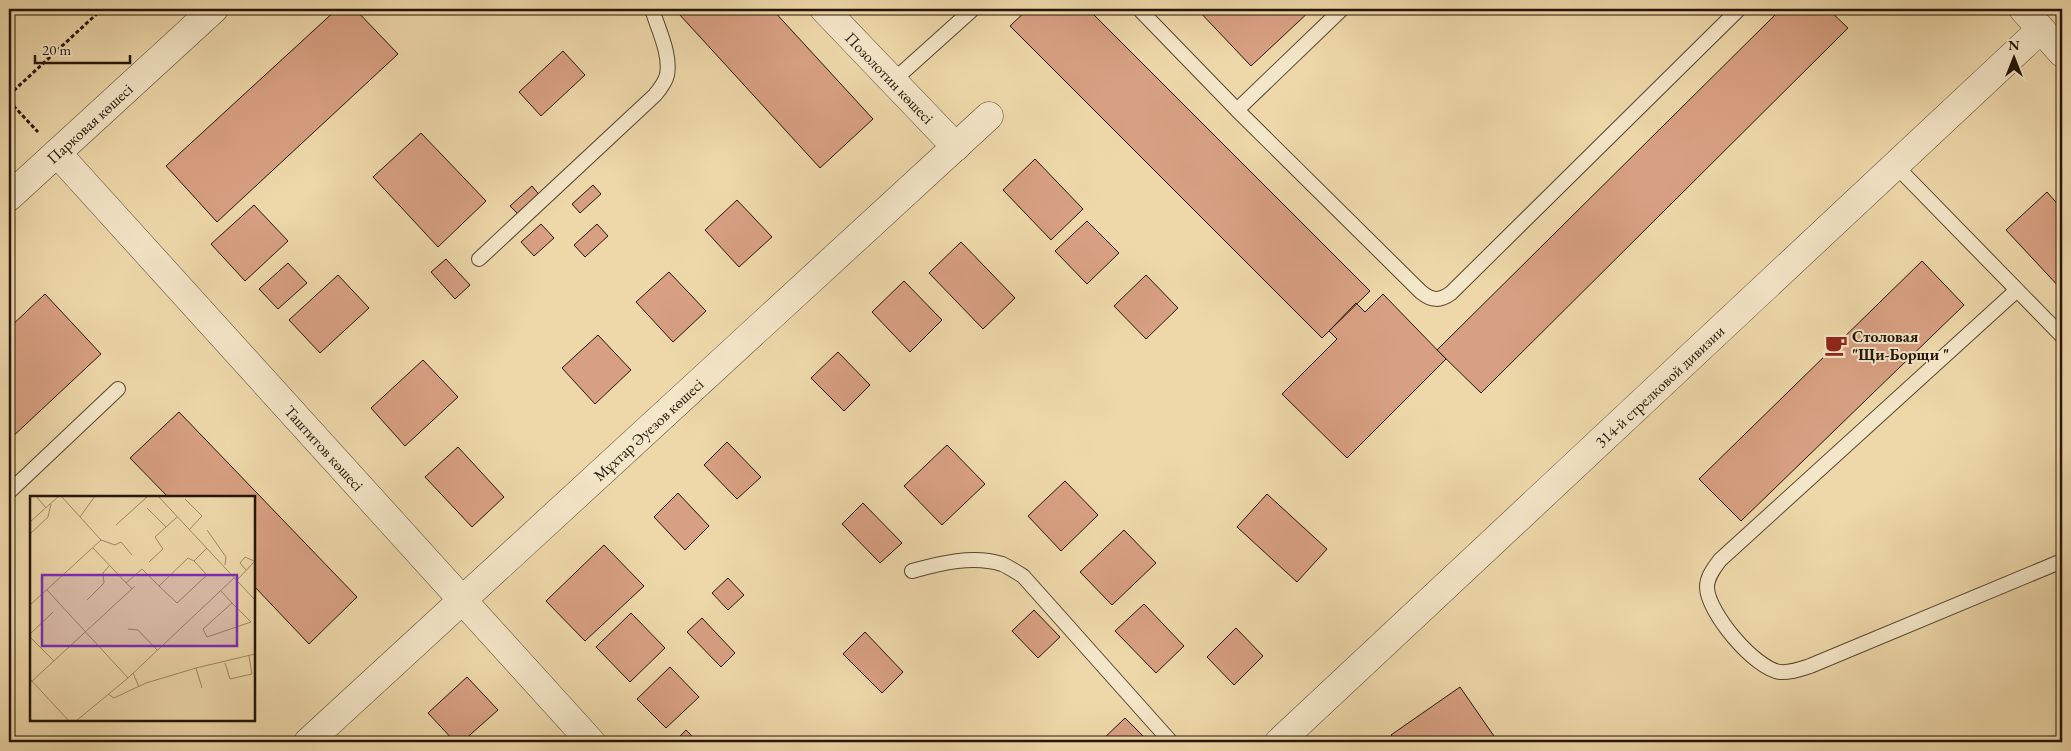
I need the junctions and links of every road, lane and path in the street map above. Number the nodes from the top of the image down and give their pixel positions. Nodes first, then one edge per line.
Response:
1 (102, 9) edge
2 (214, 9) edge
3 (652, 9) edge
4 (824, 9) edge
5 (973, 9) edge
6 (1139, 9) edge
7 (1342, 9) edge
8 (1739, 9) edge
9 (2023, 9) edge
10 (2040, 30) junction
11 (2062, 52) edge
12 (894, 80) junction
13 (9, 95) edge
14 (9, 101) edge
15 (1237, 110) junction
16 (989, 116) dead end
17 (956, 147) junction
18 (57, 153) junction
19 (1895, 165) junction
20 (9, 197) edge
21 (479, 259) dead end
22 (2017, 290) junction
23 (2062, 336) edge
24 (118, 389) dead end
25 (9, 492) edge
26 (2062, 562) edge
27 (912, 571) dead end
28 (462, 601) junction
29 (308, 742) edge
30 (591, 742) edge
31 (1171, 742) edge
32 (1279, 742) edge

1 - 13 path
2 - 18 street, Парковая көшесі
3 - 21 lane
4 - 12 street, Позолотин көшесі
5 - 12 lane
6 - 15 lane
7 - 15 lane
8 - 15 lane
9 - 10 street
10 - 11 street
10 - 19 street, 314-й стрелковой дивизии
12 - 17 street, Позолотин көшесі
14 - 18 path
16 - 17 street, Мұхтар Әуезов көшесі
17 - 28 street, Мұхтар Әуезов көшесі
18 - 20 street, Парковая көшесі
18 - 28 street, Таштитов көшесі
19 - 22 lane
19 - 32 street, 314-й стрелковой дивизии
22 - 23 lane
22 - 26 lane
24 - 25 lane
27 - 31 lane
28 - 29 street, Мұхтар Әуезов көшесі
28 - 30 street, Таштитов көшесі

